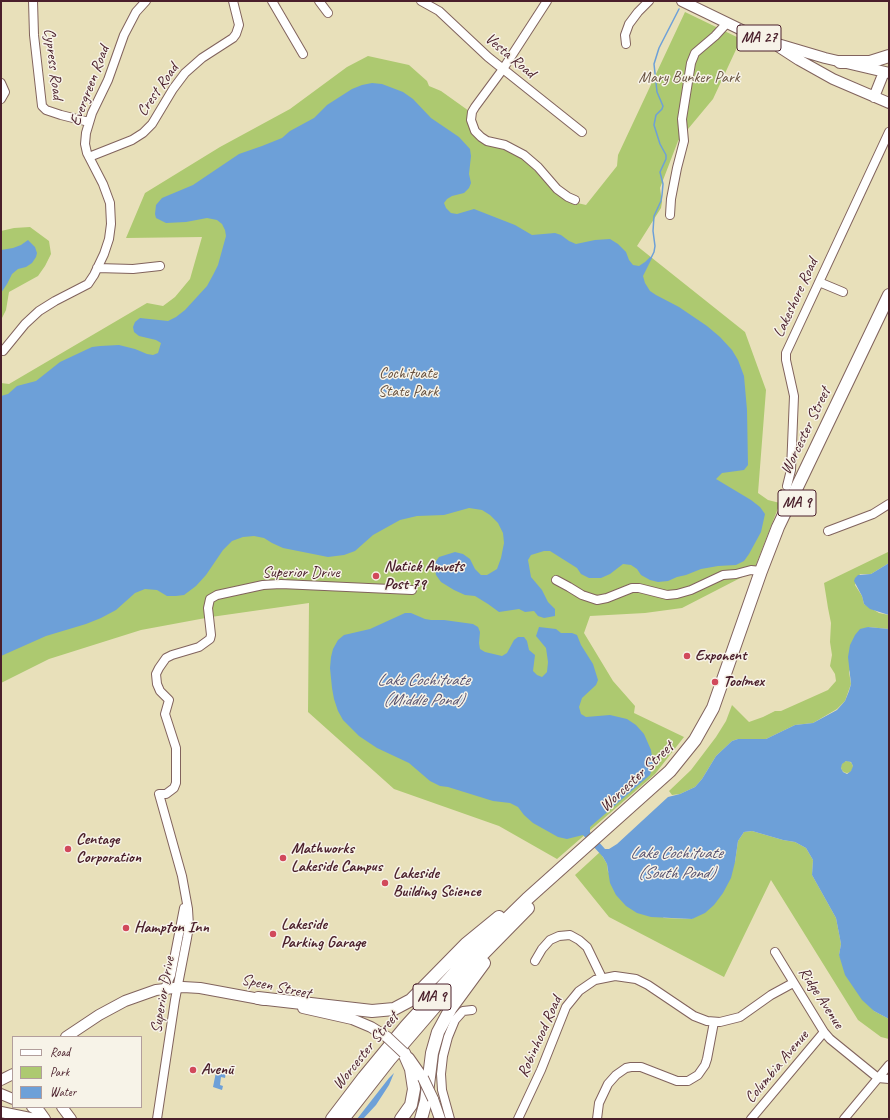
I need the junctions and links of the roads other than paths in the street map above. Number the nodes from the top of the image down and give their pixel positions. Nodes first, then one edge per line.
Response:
1 (33, 1) edge
2 (146, 1) edge
3 (233, 1) edge
4 (272, 1) edge
5 (319, 1) edge
6 (421, 1) edge
7 (547, 1) edge
8 (649, 1) edge
9 (682, 1) edge
10 (699, 5) edge
11 (328, 13) dead end
12 (727, 23) junction
13 (771, 42) junction
14 (626, 44) dead end
15 (303, 54) dead end
16 (889, 56) edge
17 (840, 62) junction
18 (503, 69) junction
19 (886, 73) edge
20 (1, 82) edge
21 (874, 96) junction
22 (1, 99) edge
23 (889, 103) edge
24 (89, 122) junction
25 (582, 132) dead end
26 (889, 132) edge
27 (89, 157) junction
28 (575, 200) dead end
29 (670, 215) dead end
30 (101, 259) junction
31 (160, 266) dead end
32 (97, 268) junction
33 (113, 269) junction
34 (819, 282) junction
35 (843, 292) dead end
36 (889, 295) edge
37 (889, 312) edge
38 (4, 351) dead end
39 (787, 486) dead end
40 (889, 504) edge
41 (828, 531) dead end
42 (761, 571) junction
43 (556, 580) dead end
44 (412, 590) dead end
45 (600, 837) junction
46 (590, 846) junction
47 (543, 884) junction
48 (186, 899) junction
49 (523, 913) junction
50 (775, 952) dead end
51 (535, 961) dead end
52 (602, 978) junction
53 (793, 983) junction
54 (178, 987) junction
55 (165, 988) junction
56 (258, 998) junction
57 (472, 1010) dead end
58 (90, 1020) junction
59 (714, 1022) junction
60 (824, 1032) junction
61 (67, 1036) edge
62 (72, 1036) edge
63 (79, 1036) edge
64 (404, 1053) junction
65 (889, 1065) edge
66 (12, 1074) edge
67 (878, 1078) junction
68 (889, 1079) edge
69 (1, 1080) edge
70 (1, 1094) edge
71 (12, 1099) edge
72 (429, 1100) junction
73 (63, 1108) edge
74 (1, 1112) edge
75 (38, 1114) edge
76 (1, 1116) edge
77 (6, 1119) edge
78 (71, 1119) edge
79 (157, 1119) edge
80 (332, 1119) edge
81 (343, 1119) edge
82 (401, 1119) edge
83 (421, 1119) edge
84 (425, 1119) edge
85 (440, 1119) edge
86 (450, 1119) edge
87 (519, 1119) edge
88 (596, 1119) edge
89 (751, 1119) edge
90 (844, 1119) edge

1 - 24 street, Cypress Road
2 - 24 street, Evergreen Road
3 - 27 street, Crest Road
4 - 15 street
5 - 11 street
6 - 18 street, Vesta Road
7 - 18 street
8 - 14 street
9 - 10 main road, MA 27
10 - 12 main road, MA 27
12 - 13 main road, MA 27
12 - 29 street
13 - 17 main road, MA 27
13 - 21 main road
16 - 17 highway
17 - 19 main road, MA 27
18 - 25 street, Vesta Road
18 - 28 street
19 - 21 main road
20 - 22 street
21 - 23 main road
24 - 27 street, Evergreen Road
26 - 34 street, Lakeshore Road
27 - 30 street, Evergreen Road
30 - 32 street, Evergreen Road
30 - 33 street
31 - 33 street
32 - 33 street
32 - 38 street, Evergreen Road
34 - 35 street
34 - 39 street, Lakeshore Road
36 - 42 highway, Worcester Street / MA 9
37 - 45 highway, Worcester Street / MA 9
40 - 41 street
42 - 43 street
42 - 45 highway, Worcester Street / MA 9
44 - 48 street, Superior Drive
45 - 46 highway, Worcester Street / MA 9
46 - 47 highway, Worcester Street / MA 9
46 - 49 highway, Worcester Street / MA 9
47 - 56 highway
47 - 80 highway, Worcester Street / MA 9
48 - 54 street, Superior Drive
48 - 55 street, Superior Drive
49 - 72 highway
49 - 81 highway, Worcester Street / MA 9
50 - 53 street, Ridge Avenue
51 - 52 street
52 - 59 street, Robinhood Road
52 - 87 street, Robinhood Road
53 - 59 street, Robinhood Road
53 - 60 street, Ridge Avenue
54 - 55 main road, Speen Street
54 - 56 main road, Speen Street
54 - 79 street, Superior Drive
55 - 58 main road, Speen Street
56 - 64 main road, Speen Street, bridge
57 - 86 street
58 - 61 main road, Speen Street
58 - 62 main road
58 - 63 main road
59 - 88 street
60 - 67 street, Ridge Avenue
60 - 89 street, Columbia Avenue
64 - 72 main road, Speen Street, bridge
64 - 82 highway
65 - 67 street
66 - 69 main road
67 - 68 street
67 - 90 street
70 - 71 main road
72 - 83 highway
72 - 84 highway
72 - 85 main road, Speen Street
73 - 78 main road
74 - 75 main road
76 - 77 main road

